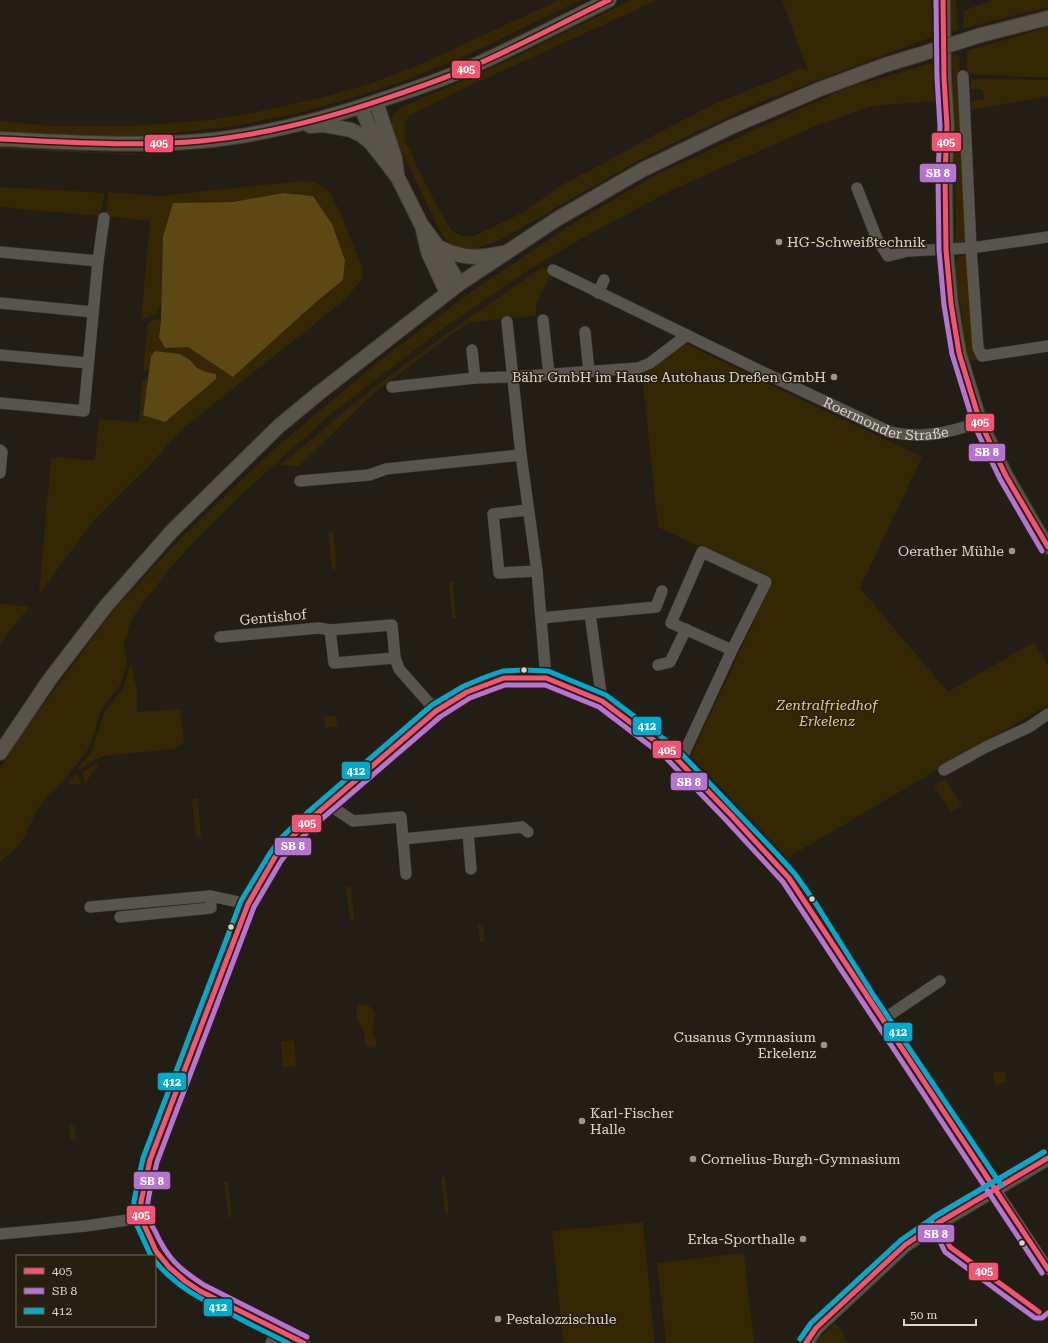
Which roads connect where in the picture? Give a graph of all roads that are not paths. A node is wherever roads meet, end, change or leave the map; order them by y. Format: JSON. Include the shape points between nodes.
{"nodes":[{"id":1,"x":609,"y":0,"type":"edge"},
{"id":2,"x":943,"y":0,"type":"edge"},
{"id":3,"x":1048,"y":18,"type":"edge"},
{"id":4,"x":963,"y":76,"type":"dead end"},
{"id":5,"x":376,"y":102,"type":"junction"},
{"id":6,"x":361,"y":107,"type":"junction"},
{"id":7,"x":287,"y":128,"type":"junction"},
{"id":8,"x":0,"y":139,"type":"edge"},
{"id":9,"x":382,"y":157,"type":"junction"},
{"id":10,"x":398,"y":178,"type":"junction"},
{"id":11,"x":857,"y":188,"type":"dead end"},
{"id":12,"x":104,"y":218,"type":"dead end"},
{"id":13,"x":421,"y":224,"type":"junction"},
{"id":14,"x":1048,"y":237,"type":"edge"},
{"id":15,"x":438,"y":247,"type":"junction"},
{"id":16,"x":971,"y":248,"type":"junction"},
{"id":17,"x":946,"y":250,"type":"junction"},
{"id":18,"x":0,"y":252,"type":"edge"},
{"id":19,"x":508,"y":252,"type":"junction"},
{"id":20,"x":98,"y":261,"type":"junction"},
{"id":21,"x":553,"y":270,"type":"dead end"},
{"id":22,"x":604,"y":280,"type":"dead end"},
{"id":23,"x":459,"y":284,"type":"junction"},
{"id":24,"x":447,"y":293,"type":"junction"},
{"id":25,"x":598,"y":293,"type":"junction"},
{"id":26,"x":0,"y":303,"type":"edge"},
{"id":27,"x":93,"y":312,"type":"junction"},
{"id":28,"x":543,"y":320,"type":"dead end"},
{"id":29,"x":508,"y":322,"type":"dead end"},
{"id":30,"x":585,"y":332,"type":"dead end"},
{"id":31,"x":687,"y":335,"type":"junction"},
{"id":32,"x":1048,"y":346,"type":"edge"},
{"id":33,"x":472,"y":350,"type":"dead end"},
{"id":34,"x":0,"y":355,"type":"edge"},
{"id":35,"x":88,"y":363,"type":"junction"},
{"id":36,"x":589,"y":372,"type":"junction"},
{"id":37,"x":549,"y":374,"type":"junction"},
{"id":38,"x":512,"y":377,"type":"junction"},
{"id":39,"x":475,"y":378,"type":"junction"},
{"id":40,"x":392,"y":387,"type":"dead end"},
{"id":41,"x":0,"y":403,"type":"edge"},
{"id":42,"x":980,"y":422,"type":"junction"},
{"id":43,"x":0,"y":450,"type":"edge"},
{"id":44,"x":521,"y":455,"type":"junction"},
{"id":45,"x":0,"y":473,"type":"edge"},
{"id":46,"x":300,"y":481,"type":"dead end"},
{"id":47,"x":528,"y":510,"type":"junction"},
{"id":48,"x":1048,"y":547,"type":"edge"},
{"id":49,"x":537,"y":572,"type":"junction"},
{"id":50,"x":662,"y":591,"type":"dead end"},
{"id":51,"x":590,"y":614,"type":"junction"},
{"id":52,"x":541,"y":618,"type":"junction"},
{"id":53,"x":686,"y":629,"type":"junction"},
{"id":54,"x":330,"y":630,"type":"junction"},
{"id":55,"x":220,"y":638,"type":"dead end"},
{"id":56,"x":732,"y":650,"type":"junction"},
{"id":57,"x":395,"y":658,"type":"junction"},
{"id":58,"x":658,"y":665,"type":"dead end"},
{"id":59,"x":546,"y":678,"type":"junction"},
{"id":60,"x":602,"y":701,"type":"junction"},
{"id":61,"x":436,"y":711,"type":"junction"},
{"id":62,"x":1048,"y":714,"type":"edge"},
{"id":63,"x":0,"y":753,"type":"edge"},
{"id":64,"x":680,"y":762,"type":"junction"},
{"id":65,"x":944,"y":770,"type":"dead end"},
{"id":66,"x":328,"y":804,"type":"junction"},
{"id":67,"x":528,"y":832,"type":"dead end"},
{"id":68,"x":468,"y":833,"type":"junction"},
{"id":69,"x":403,"y":839,"type":"junction"},
{"id":70,"x":471,"y":869,"type":"dead end"},
{"id":71,"x":406,"y":874,"type":"dead end"},
{"id":72,"x":210,"y":896,"type":"junction"},
{"id":73,"x":248,"y":904,"type":"junction"},
{"id":74,"x":90,"y":907,"type":"dead end"},
{"id":75,"x":120,"y":917,"type":"dead end"},
{"id":76,"x":940,"y":981,"type":"dead end"},
{"id":77,"x":882,"y":1020,"type":"junction"},
{"id":78,"x":1048,"y":1158,"type":"edge"},
{"id":79,"x":996,"y":1189,"type":"junction"},
{"id":80,"x":141,"y":1218,"type":"junction"},
{"id":81,"x":0,"y":1234,"type":"edge"},
{"id":82,"x":1048,"y":1269,"type":"edge"},
{"id":83,"x":277,"y":1330,"type":"junction"},
{"id":84,"x":271,"y":1343,"type":"edge"},
{"id":85,"x":304,"y":1343,"type":"edge"},
{"id":86,"x":806,"y":1343,"type":"edge"}],
"edges":[{"from":1,"to":5,"type":"main road","via":[[480,63]]},
{"from":2,"to":17,"type":"main road","via":[[947,126]]},
{"from":3,"to":19,"type":"main road","bridge":true,"via":[[885,65],[820,89],[731,127],[642,170],[557,219]]},
{"from":4,"to":16,"type":"street"},
{"from":5,"to":6,"type":"main road"},
{"from":5,"to":10,"type":"main road","via":[[395,158]]},
{"from":6,"to":7,"type":"main road"},
{"from":6,"to":9,"type":"main road"},
{"from":7,"to":8,"type":"main road","via":[[201,141],[158,143],[84,144]]},
{"from":7,"to":9,"type":"main road","via":[[324,125],[351,130],[370,142]]},
{"from":9,"to":10,"type":"main road"},
{"from":10,"to":13,"type":"main road"},
{"from":11,"to":17,"type":"street","via":[[877,239],[888,256],[908,251]]},
{"from":12,"to":20,"type":"street"},
{"from":13,"to":15,"type":"main road"},
{"from":13,"to":24,"type":"main road","via":[[428,252]]},
{"from":14,"to":16,"type":"street"},
{"from":15,"to":19,"type":"main road","via":[[470,257]]},
{"from":15,"to":23,"type":"main road"},
{"from":16,"to":17,"type":"street"},
{"from":16,"to":32,"type":"street","via":[[978,348],[982,356]]},
{"from":17,"to":42,"type":"main road","via":[[959,353]]},
{"from":18,"to":20,"type":"street"},
{"from":19,"to":23,"type":"main road"},
{"from":20,"to":27,"type":"street"},
{"from":21,"to":25,"type":"street","name":"Roermonder Straße"},
{"from":22,"to":25,"type":"street"},
{"from":23,"to":24,"type":"main road"},
{"from":24,"to":63,"type":"main road","via":[[279,426],[172,531],[96,618],[50,679]]},
{"from":25,"to":31,"type":"street","name":"Roermonder Straße"},
{"from":26,"to":27,"type":"street"},
{"from":27,"to":35,"type":"street"},
{"from":28,"to":37,"type":"street"},
{"from":29,"to":38,"type":"street"},
{"from":30,"to":36,"type":"street"},
{"from":31,"to":36,"type":"street","via":[[650,363],[638,368]]},
{"from":31,"to":42,"type":"street","name":"Roermonder Straße","via":[[890,432],[922,436],[960,429]]},
{"from":33,"to":39,"type":"street"},
{"from":34,"to":35,"type":"street"},
{"from":35,"to":41,"type":"street","via":[[84,411]]},
{"from":36,"to":37,"type":"street"},
{"from":37,"to":38,"type":"street"},
{"from":38,"to":39,"type":"street"},
{"from":38,"to":44,"type":"street"},
{"from":39,"to":40,"type":"street"},
{"from":42,"to":48,"type":"main road","via":[[1006,476]]},
{"from":43,"to":45,"type":"street"},
{"from":44,"to":46,"type":"street","via":[[386,469],[369,475]]},
{"from":44,"to":47,"type":"street"},
{"from":47,"to":49,"type":"street"},
{"from":47,"to":49,"type":"street","via":[[493,514],[499,573]]},
{"from":49,"to":52,"type":"street"},
{"from":50,"to":51,"type":"street","via":[[656,607]]},
{"from":51,"to":52,"type":"street"},
{"from":51,"to":60,"type":"street"},
{"from":52,"to":59,"type":"street"},
{"from":53,"to":56,"type":"street"},
{"from":53,"to":56,"type":"street","via":[[671,623],[702,552],[766,582]]},
{"from":53,"to":58,"type":"street","via":[[670,662]]},
{"from":54,"to":55,"type":"street","name":"Gentishof","via":[[319,628]]},
{"from":54,"to":57,"type":"street","via":[[334,663]]},
{"from":54,"to":57,"type":"street","name":"Gentishof","via":[[392,625]]},
{"from":56,"to":64,"type":"street"},
{"from":57,"to":61,"type":"street","name":"Gentishof","via":[[405,677]]},
{"from":59,"to":60,"type":"street"},
{"from":59,"to":61,"type":"street","via":[[504,678],[467,692]]},
{"from":60,"to":64,"type":"street"},
{"from":61,"to":66,"type":"street"},
{"from":62,"to":65,"type":"street","via":[[1029,727]]},
{"from":64,"to":77,"type":"street","via":[[789,878]]},
{"from":66,"to":69,"type":"street","via":[[353,821],[401,818]]},
{"from":66,"to":73,"type":"street","via":[[287,842],[275,857]]},
{"from":67,"to":68,"type":"street","via":[[522,827]]},
{"from":68,"to":69,"type":"street"},
{"from":68,"to":70,"type":"street"},
{"from":69,"to":71,"type":"street"},
{"from":72,"to":73,"type":"street"},
{"from":72,"to":74,"type":"street"},
{"from":72,"to":75,"type":"street","via":[[211,908]]},
{"from":73,"to":80,"type":"street","via":[[150,1160],[141,1202]]},
{"from":76,"to":77,"type":"street"},
{"from":77,"to":79,"type":"street"},
{"from":78,"to":79,"type":"main road"},
{"from":79,"to":82,"type":"street"},
{"from":79,"to":86,"type":"main road","via":[[938,1222],[905,1245],[816,1328]]},
{"from":80,"to":81,"type":"street"},
{"from":80,"to":83,"type":"street","via":[[156,1251],[185,1281],[218,1301]]},
{"from":83,"to":84,"type":"street"},
{"from":83,"to":85,"type":"street"}]}
